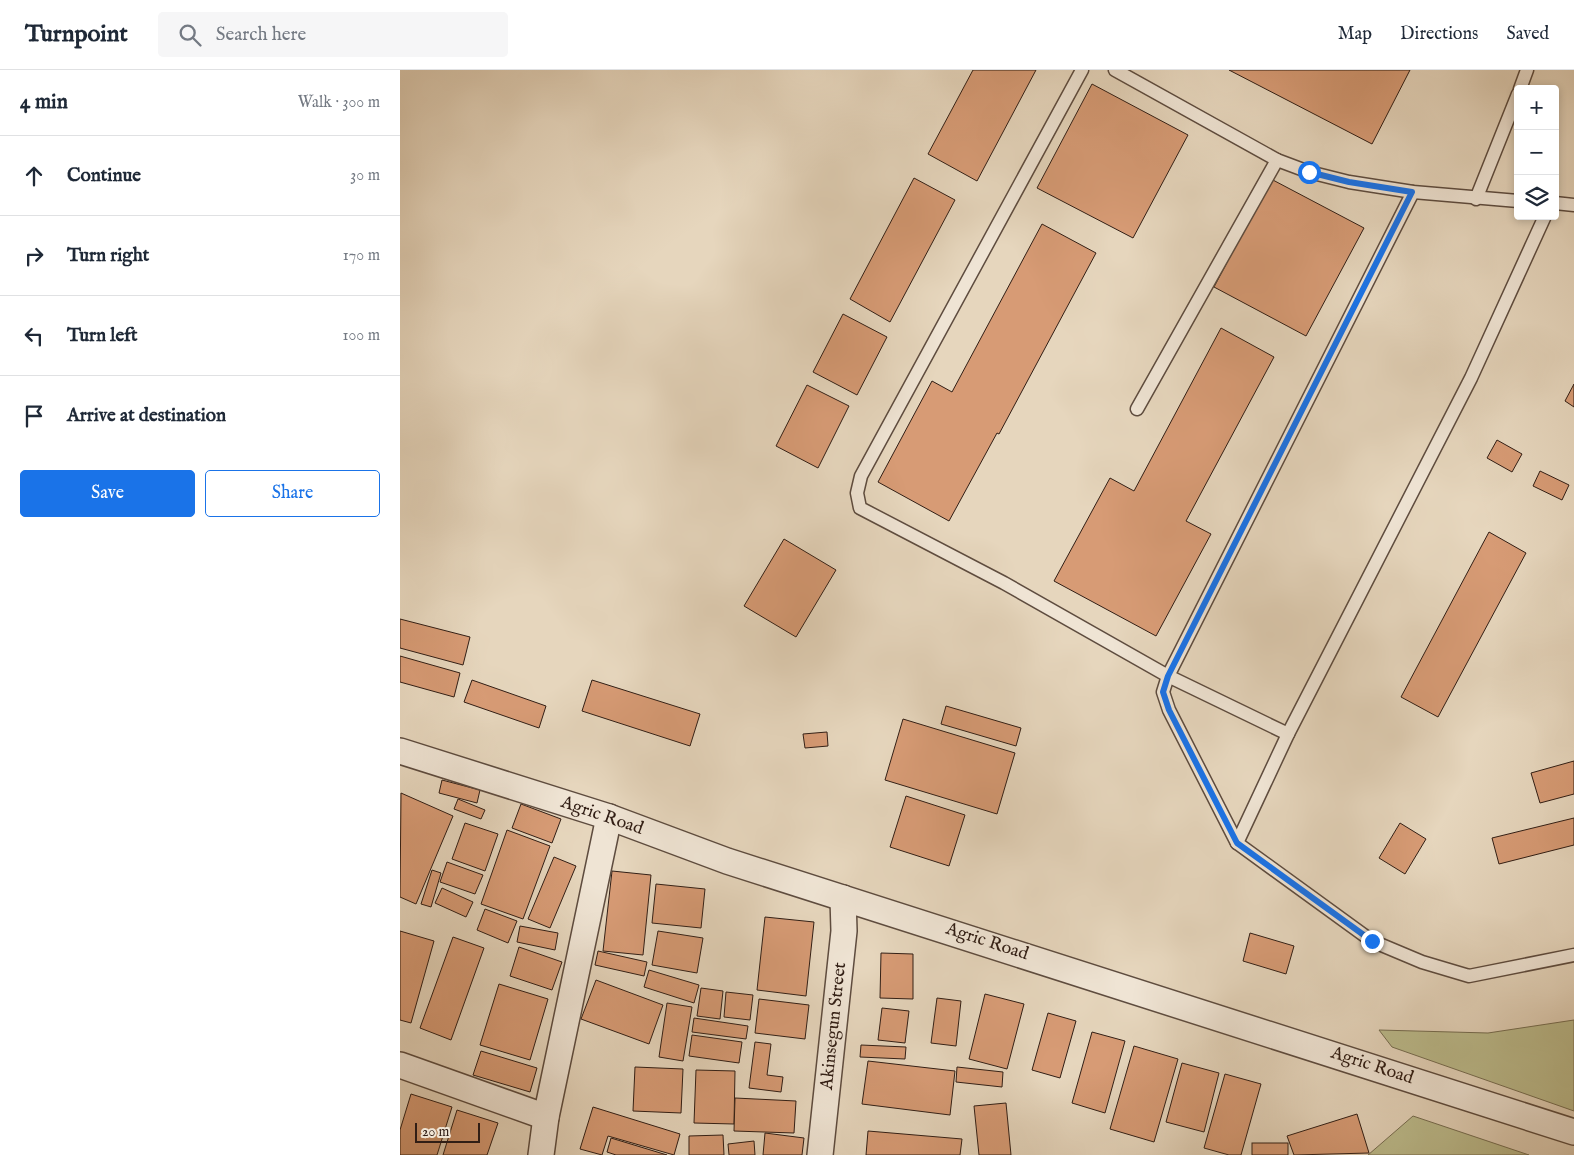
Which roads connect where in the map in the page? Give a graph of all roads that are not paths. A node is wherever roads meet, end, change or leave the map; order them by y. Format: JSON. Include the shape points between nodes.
{"nodes":[{"id":1,"x":1082,"y":70,"type":"edge"},
{"id":2,"x":1115,"y":70,"type":"edge"},
{"id":3,"x":1527,"y":70,"type":"edge"},
{"id":4,"x":1521,"y":85,"type":"edge"},
{"id":5,"x":1514,"y":104,"type":"edge"},
{"id":6,"x":1277,"y":160,"type":"junction"},
{"id":7,"x":1412,"y":192,"type":"junction"},
{"id":8,"x":1476,"y":199,"type":"junction"},
{"id":9,"x":1514,"y":201,"type":"edge"},
{"id":10,"x":1559,"y":203,"type":"edge"},
{"id":11,"x":1574,"y":205,"type":"edge"},
{"id":12,"x":1543,"y":220,"type":"edge"},
{"id":13,"x":1137,"y":409,"type":"dead end"},
{"id":14,"x":1168,"y":676,"type":"junction"},
{"id":15,"x":1288,"y":734,"type":"junction"},
{"id":16,"x":400,"y":751,"type":"edge"},
{"id":17,"x":609,"y":817,"type":"junction"},
{"id":18,"x":1237,"y":843,"type":"junction"},
{"id":19,"x":843,"y":898,"type":"junction"},
{"id":20,"x":1574,"y":955,"type":"edge"},
{"id":21,"x":400,"y":1065,"type":"edge"},
{"id":22,"x":546,"y":1116,"type":"junction"},
{"id":23,"x":1574,"y":1132,"type":"edge"},
{"id":24,"x":541,"y":1155,"type":"edge"},
{"id":25,"x":820,"y":1155,"type":"edge"}],
"edges":[{"from":1,"to":14,"type":"lane","via":[[861,476],[857,492],[860,508],[1004,583]]},
{"from":2,"to":6,"type":"lane"},
{"from":3,"to":4,"type":"lane"},
{"from":5,"to":8,"type":"lane"},
{"from":6,"to":7,"type":"lane","via":[[1349,182]]},
{"from":6,"to":13,"type":"lane"},
{"from":7,"to":8,"type":"lane"},
{"from":7,"to":14,"type":"lane"},
{"from":8,"to":9,"type":"lane"},
{"from":10,"to":11,"type":"lane"},
{"from":12,"to":15,"type":"lane","via":[[1471,378]]},
{"from":14,"to":15,"type":"lane"},
{"from":14,"to":18,"type":"lane","via":[[1163,692],[1169,710]]},
{"from":15,"to":18,"type":"lane"},
{"from":16,"to":17,"type":"street","name":"Agric Road"},
{"from":17,"to":19,"type":"street","name":"Agric Road","via":[[727,861]]},
{"from":17,"to":22,"type":"street"},
{"from":18,"to":20,"type":"lane","via":[[1372,941],[1422,962],[1469,976]]},
{"from":19,"to":23,"type":"street","name":"Agric Road"},
{"from":19,"to":25,"type":"street","name":"Akinsegun Street","via":[[844,930]]},
{"from":21,"to":22,"type":"street"},
{"from":22,"to":24,"type":"street"}]}
